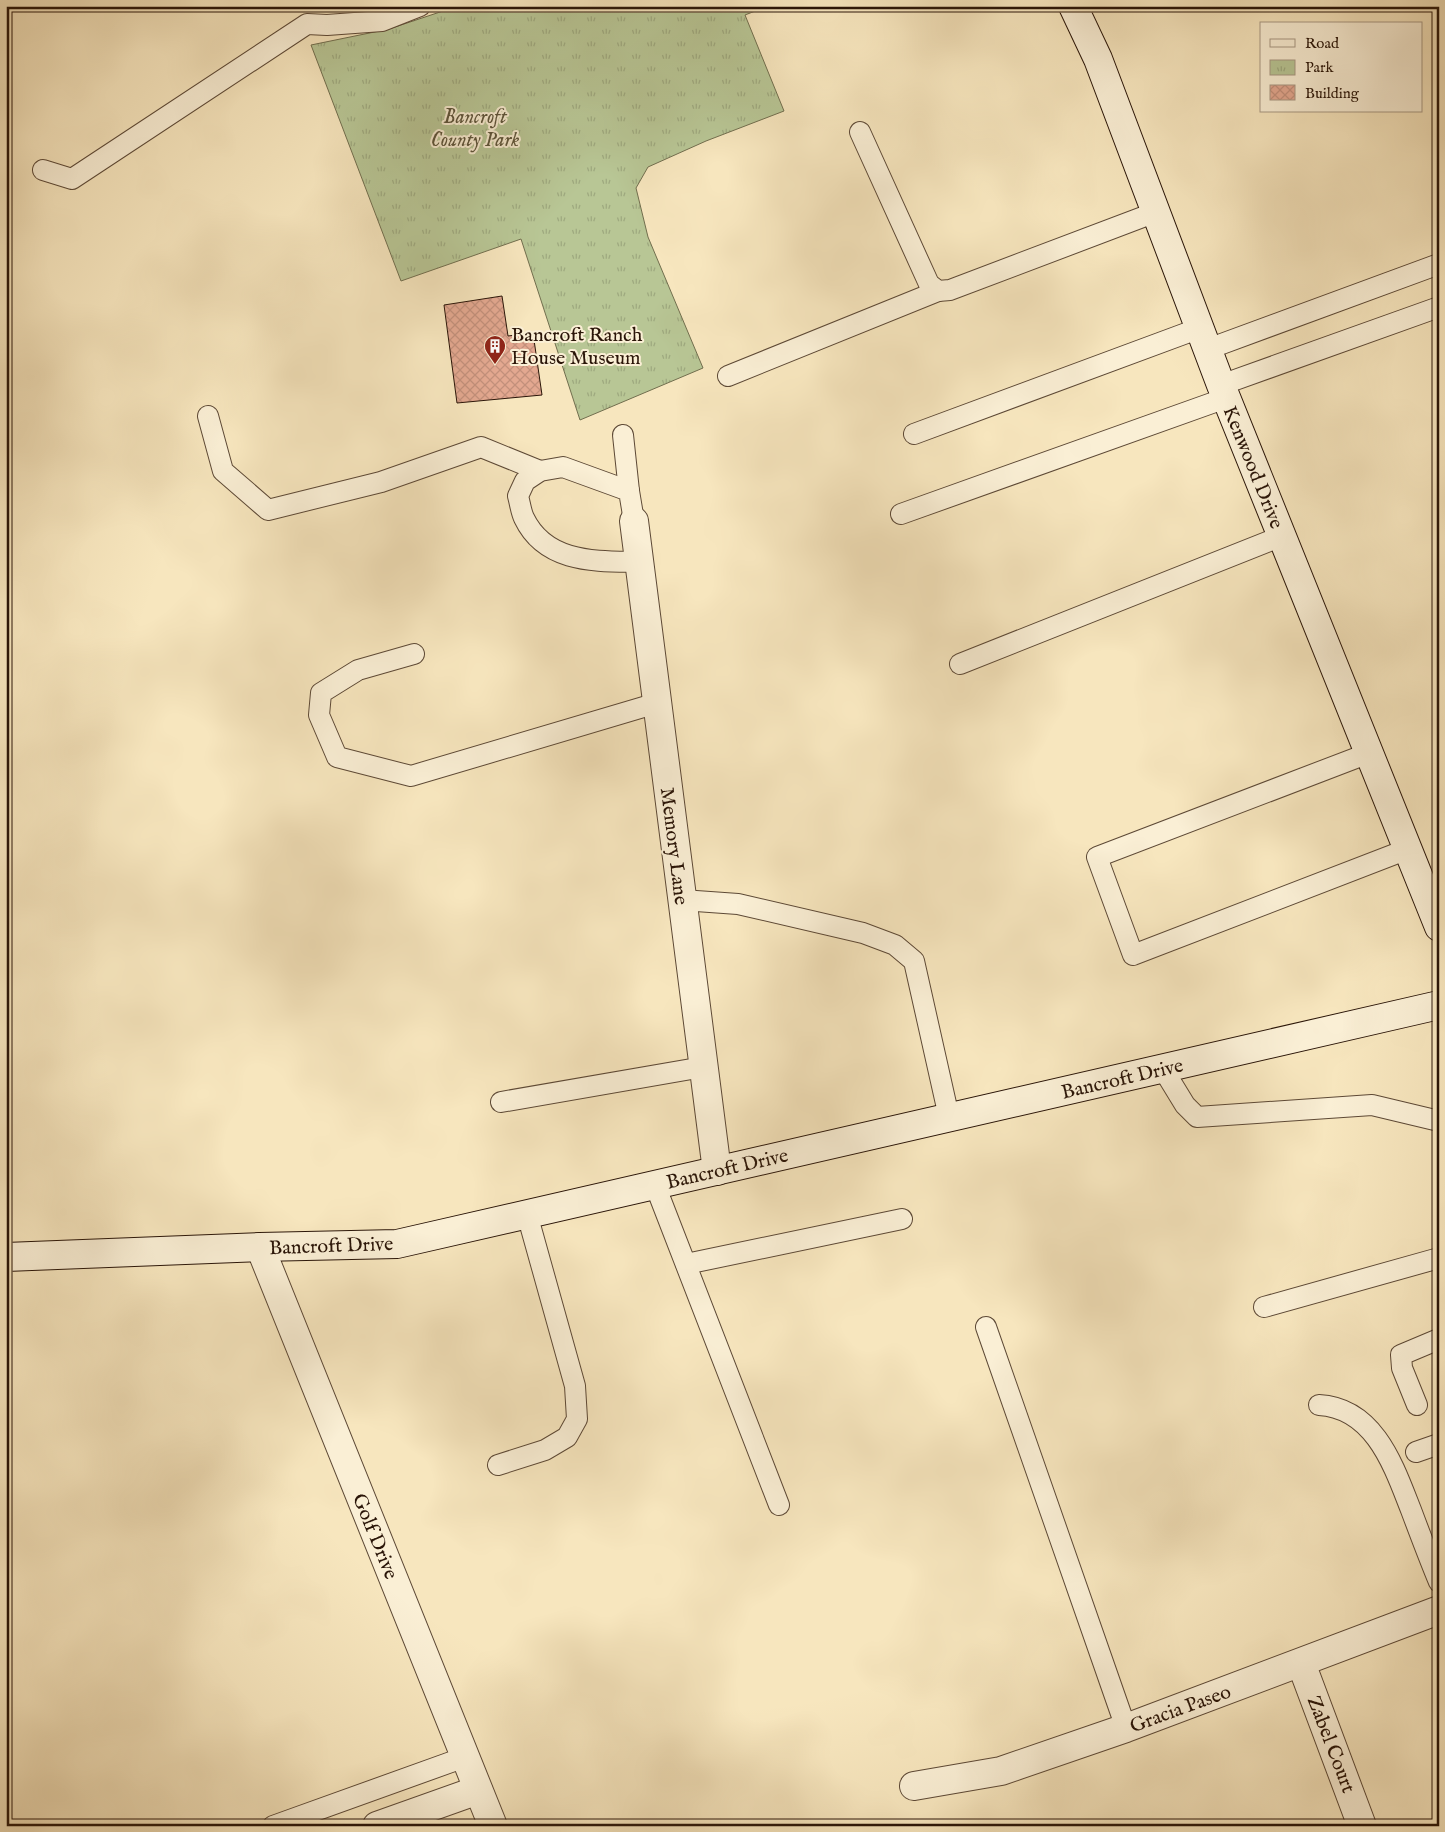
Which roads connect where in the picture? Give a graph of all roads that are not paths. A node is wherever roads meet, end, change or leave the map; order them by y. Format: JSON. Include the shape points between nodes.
{"nodes":[{"id":1,"x":420,"y":6,"type":"edge"},
{"id":2,"x":1073,"y":6,"type":"edge"},
{"id":3,"x":860,"y":132,"type":"dead end"},
{"id":4,"x":43,"y":170,"type":"dead end"},
{"id":5,"x":1156,"y":212,"type":"junction"},
{"id":6,"x":1439,"y":264,"type":"edge"},
{"id":7,"x":938,"y":291,"type":"junction"},
{"id":8,"x":1439,"y":307,"type":"edge"},
{"id":9,"x":1204,"y":338,"type":"junction"},
{"id":10,"x":728,"y":376,"type":"dead end"},
{"id":11,"x":1224,"y":392,"type":"junction"},
{"id":12,"x":208,"y":416,"type":"dead end"},
{"id":13,"x":914,"y":434,"type":"dead end"},
{"id":14,"x":623,"y":435,"type":"dead end"},
{"id":15,"x":540,"y":471,"type":"junction"},
{"id":16,"x":629,"y":491,"type":"junction"},
{"id":17,"x":901,"y":514,"type":"dead end"},
{"id":18,"x":634,"y":521,"type":"joint"},
{"id":19,"x":1282,"y":536,"type":"junction"},
{"id":20,"x":639,"y":562,"type":"junction"},
{"id":21,"x":414,"y":654,"type":"dead end"},
{"id":22,"x":960,"y":664,"type":"dead end"},
{"id":23,"x":657,"y":704,"type":"junction"},
{"id":24,"x":1369,"y":753,"type":"junction"},
{"id":25,"x":1408,"y":849,"type":"junction"},
{"id":26,"x":682,"y":900,"type":"junction"},
{"id":27,"x":1439,"y":927,"type":"edge"},
{"id":28,"x":1438,"y":1009,"type":"edge"},
{"id":29,"x":704,"y":1067,"type":"junction"},
{"id":30,"x":1163,"y":1069,"type":"junction"},
{"id":31,"x":501,"y":1102,"type":"dead end"},
{"id":32,"x":949,"y":1117,"type":"junction"},
{"id":33,"x":1439,"y":1121,"type":"edge"},
{"id":34,"x":717,"y":1171,"type":"junction"},
{"id":35,"x":655,"y":1185,"type":"junction"},
{"id":36,"x":527,"y":1214,"type":"junction"},
{"id":37,"x":902,"y":1219,"type":"dead end"},
{"id":38,"x":260,"y":1247,"type":"junction"},
{"id":39,"x":6,"y":1257,"type":"edge"},
{"id":40,"x":1439,"y":1258,"type":"edge"},
{"id":41,"x":686,"y":1264,"type":"junction"},
{"id":42,"x":1264,"y":1307,"type":"dead end"},
{"id":43,"x":986,"y":1327,"type":"dead end"},
{"id":44,"x":1439,"y":1339,"type":"edge"},
{"id":45,"x":1320,"y":1405,"type":"dead end"},
{"id":46,"x":1417,"y":1405,"type":"dead end"},
{"id":47,"x":1439,"y":1444,"type":"edge"},
{"id":48,"x":1416,"y":1452,"type":"dead end"},
{"id":49,"x":498,"y":1464,"type":"dead end"},
{"id":50,"x":779,"y":1505,"type":"dead end"},
{"id":51,"x":1439,"y":1582,"type":"edge"},
{"id":52,"x":1439,"y":1610,"type":"edge"},
{"id":53,"x":1301,"y":1663,"type":"junction"},
{"id":54,"x":1126,"y":1728,"type":"junction"},
{"id":55,"x":465,"y":1757,"type":"junction"},
{"id":56,"x":914,"y":1786,"type":"dead end"},
{"id":57,"x":478,"y":1790,"type":"junction"},
{"id":58,"x":273,"y":1826,"type":"edge"},
{"id":59,"x":378,"y":1826,"type":"edge"},
{"id":60,"x":493,"y":1826,"type":"edge"},
{"id":61,"x":1362,"y":1826,"type":"edge"}],
"edges":[{"from":1,"to":4,"type":"lane","via":[[382,21],[307,24],[72,179]]},
{"from":2,"to":5,"type":"street","name":"Kenwood Drive","via":[[1098,59]]},
{"from":3,"to":7,"type":"lane","via":[[929,284]]},
{"from":5,"to":7,"type":"lane","via":[[950,290]]},
{"from":5,"to":9,"type":"street","name":"Kenwood Drive"},
{"from":6,"to":9,"type":"lane"},
{"from":7,"to":10,"type":"lane"},
{"from":8,"to":11,"type":"lane"},
{"from":9,"to":11,"type":"street","name":"Kenwood Drive"},
{"from":9,"to":13,"type":"lane"},
{"from":11,"to":17,"type":"lane"},
{"from":11,"to":19,"type":"street","name":"Kenwood Drive"},
{"from":12,"to":15,"type":"lane","via":[[223,471],[268,510],[381,482],[481,447]]},
{"from":14,"to":16,"type":"lane"},
{"from":15,"to":16,"type":"lane","via":[[562,467]]},
{"from":15,"to":20,"type":"lane","via":[[525,481],[518,496],[524,518],[536,535],[560,553],[584,561]]},
{"from":16,"to":18,"type":"lane"},
{"from":18,"to":20,"type":"street","name":"Memory Lane"},
{"from":19,"to":22,"type":"lane"},
{"from":19,"to":24,"type":"street","name":"Kenwood Drive"},
{"from":20,"to":23,"type":"street","name":"Memory Lane"},
{"from":21,"to":23,"type":"lane","via":[[358,670],[321,693],[319,715],[337,757],[411,776]]},
{"from":23,"to":26,"type":"street","name":"Memory Lane"},
{"from":24,"to":25,"type":"street","name":"Kenwood Drive"},
{"from":24,"to":25,"type":"lane","via":[[1097,858],[1133,955]]},
{"from":25,"to":27,"type":"street","name":"Kenwood Drive"},
{"from":26,"to":29,"type":"street","name":"Memory Lane"},
{"from":26,"to":32,"type":"lane","via":[[738,904],[864,933],[895,945],[914,961]]},
{"from":28,"to":30,"type":"street","name":"Bancroft Drive"},
{"from":29,"to":31,"type":"lane"},
{"from":29,"to":34,"type":"street","name":"Memory Lane"},
{"from":30,"to":32,"type":"street","name":"Bancroft Drive"},
{"from":30,"to":33,"type":"lane","via":[[1185,1105],[1197,1117],[1372,1105]]},
{"from":32,"to":34,"type":"street","name":"Bancroft Drive"},
{"from":34,"to":35,"type":"street","name":"Bancroft Drive"},
{"from":35,"to":36,"type":"street","name":"Bancroft Drive"},
{"from":35,"to":41,"type":"lane"},
{"from":36,"to":38,"type":"street","name":"Bancroft Drive","via":[[397,1244]]},
{"from":36,"to":49,"type":"lane","via":[[575,1386],[576,1419],[567,1437],[545,1450]]},
{"from":37,"to":41,"type":"lane"},
{"from":38,"to":39,"type":"street","name":"Bancroft Drive"},
{"from":38,"to":55,"type":"street","name":"Golf Drive"},
{"from":40,"to":42,"type":"lane"},
{"from":41,"to":50,"type":"lane"},
{"from":43,"to":54,"type":"lane"},
{"from":44,"to":46,"type":"lane","via":[[1401,1355],[1402,1368]]},
{"from":45,"to":51,"type":"lane","via":[[1346,1410],[1360,1420],[1389,1456]]},
{"from":47,"to":48,"type":"lane"},
{"from":52,"to":53,"type":"street","name":"Gracia Paseo"},
{"from":53,"to":54,"type":"street","name":"Gracia Paseo"},
{"from":53,"to":61,"type":"street","name":"Zabel Court"},
{"from":54,"to":56,"type":"street","name":"Gracia Paseo","via":[[1001,1771]]},
{"from":55,"to":57,"type":"street","name":"Golf Drive"},
{"from":55,"to":58,"type":"lane"},
{"from":57,"to":59,"type":"street"},
{"from":57,"to":60,"type":"street","name":"Golf Drive"}]}
